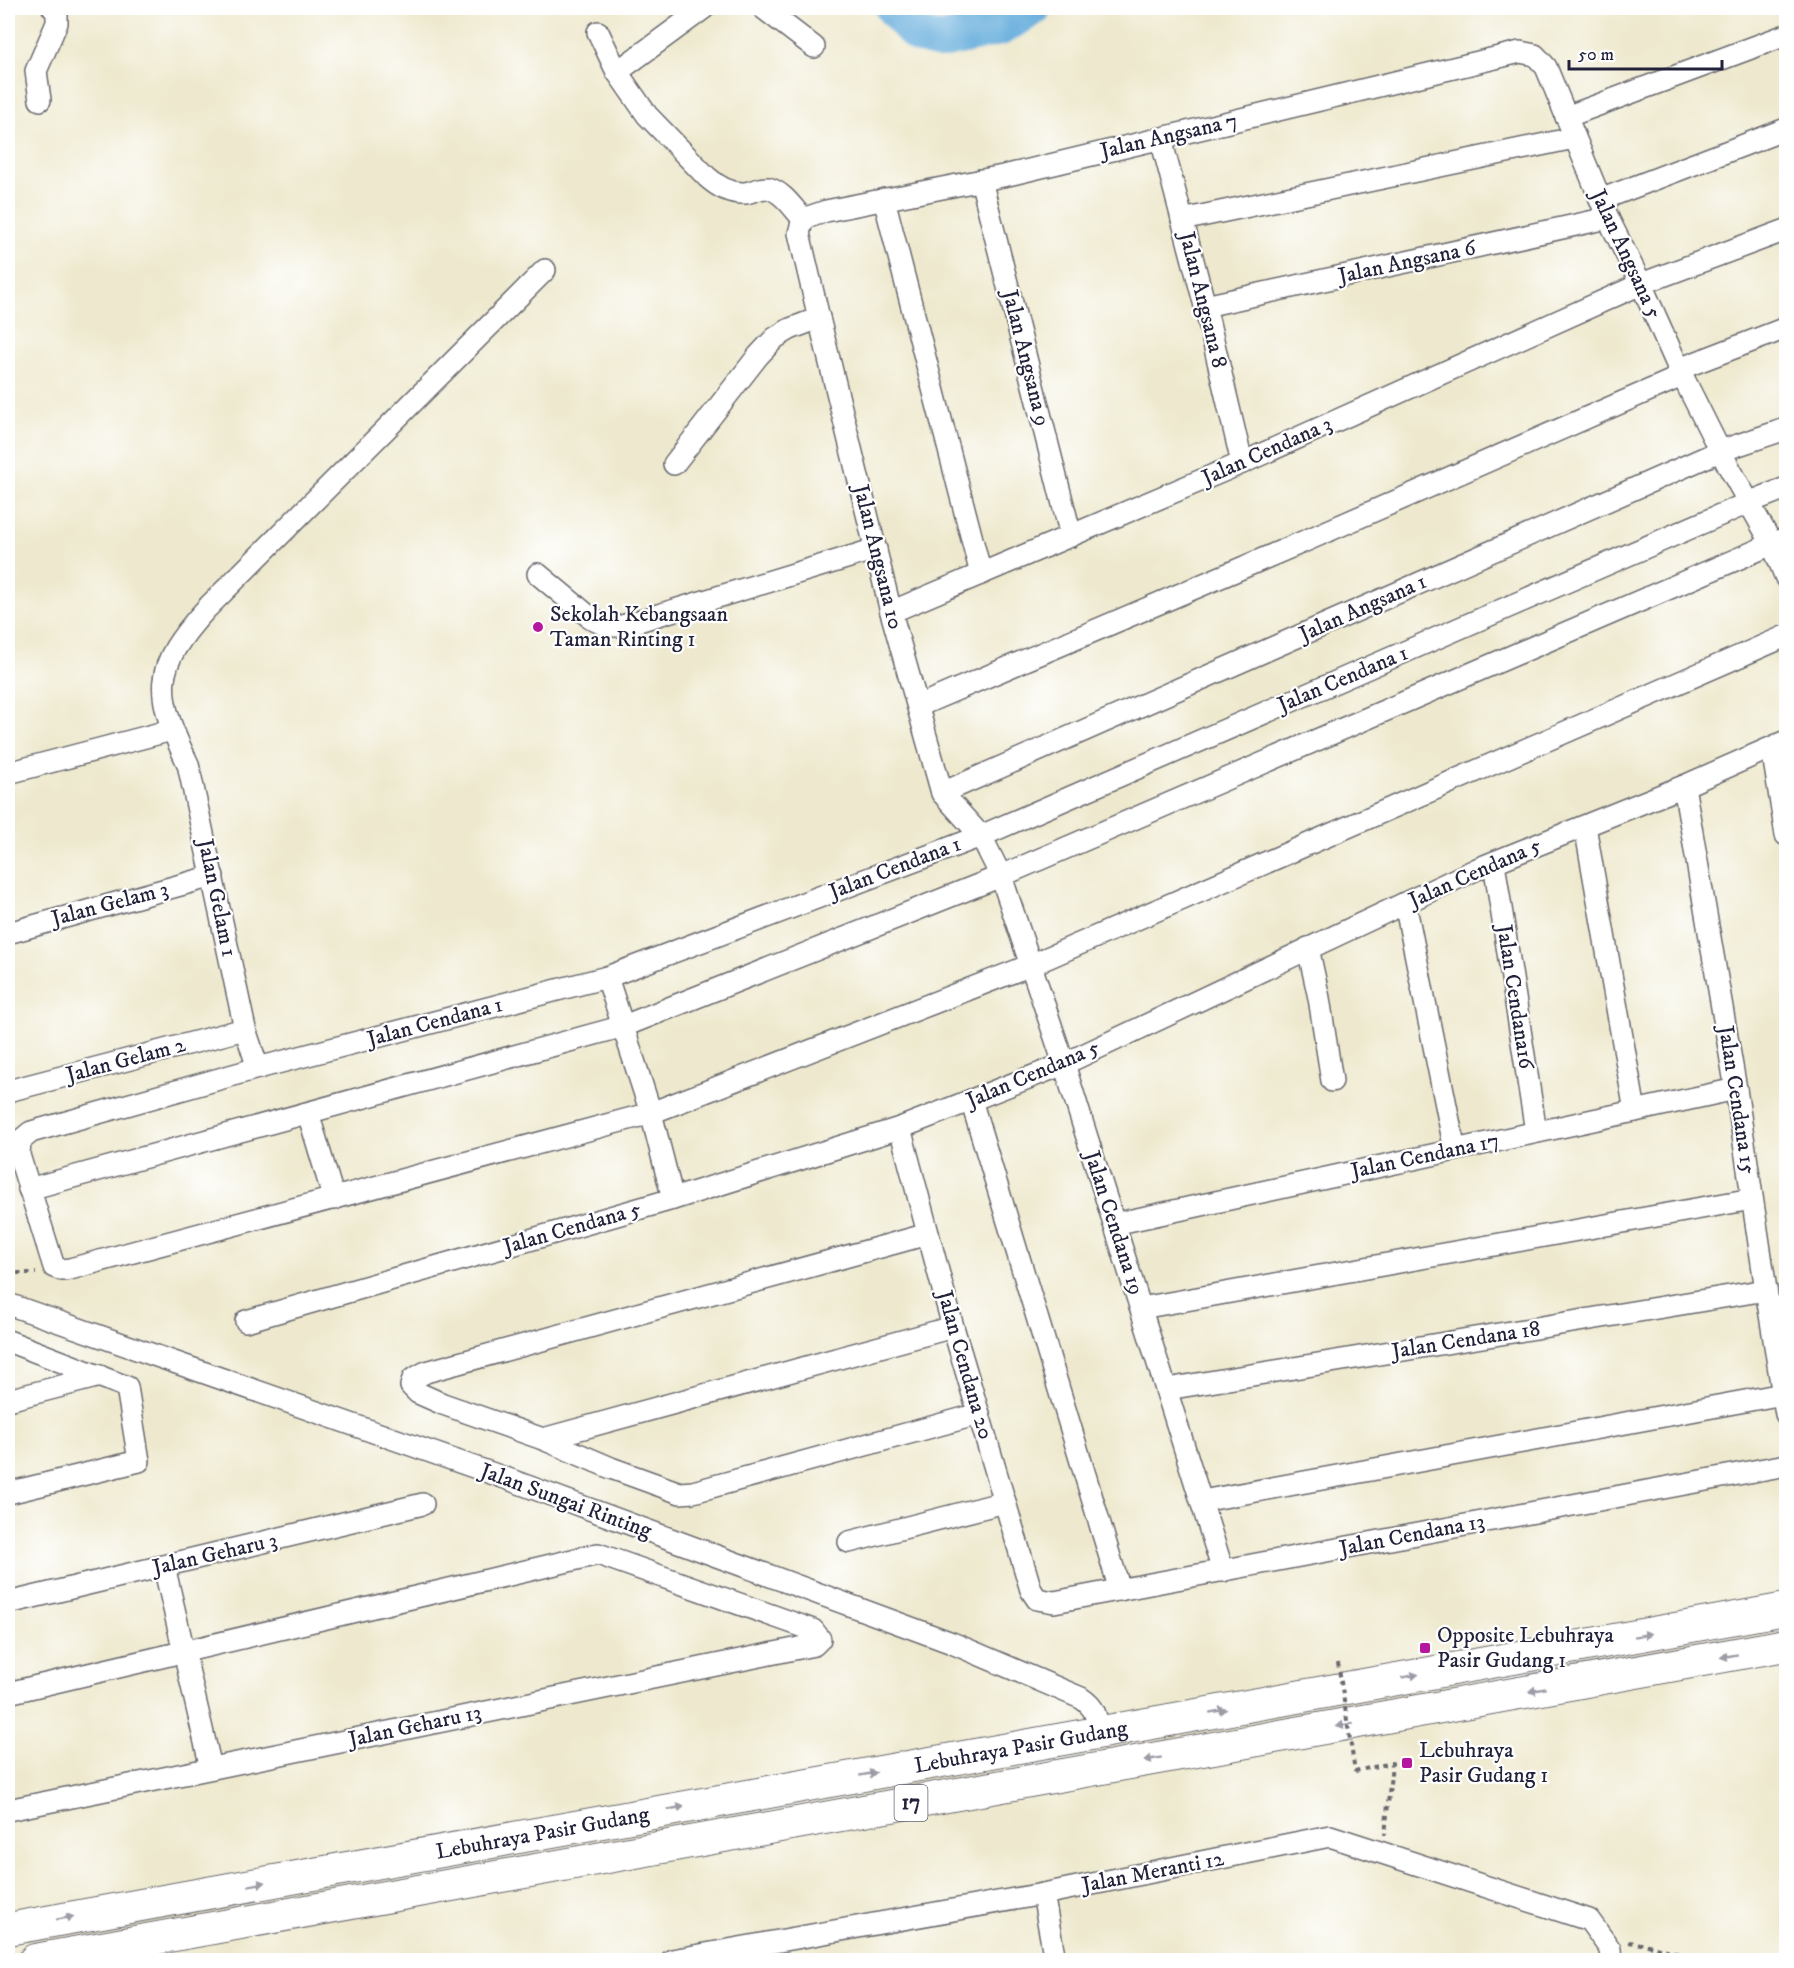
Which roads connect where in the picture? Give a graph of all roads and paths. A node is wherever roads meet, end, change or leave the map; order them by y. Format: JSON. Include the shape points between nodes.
{"nodes":[{"id":1,"x":53,"y":8,"type":"edge"},
{"id":2,"x":704,"y":8,"type":"edge"},
{"id":3,"x":763,"y":8,"type":"edge"},
{"id":4,"x":598,"y":32,"type":"dead end"},
{"id":5,"x":1786,"y":35,"type":"edge"},
{"id":6,"x":814,"y":48,"type":"dead end"},
{"id":7,"x":1535,"y":55,"type":"joint"},
{"id":8,"x":617,"y":72,"type":"junction"},
{"id":9,"x":40,"y":100,"type":"dead end"},
{"id":10,"x":1566,"y":117,"type":"junction"},
{"id":11,"x":1786,"y":129,"type":"edge"},
{"id":12,"x":1574,"y":138,"type":"junction"},
{"id":13,"x":1161,"y":139,"type":"junction"},
{"id":14,"x":981,"y":180,"type":"junction"},
{"id":15,"x":884,"y":199,"type":"junction"},
{"id":16,"x":1604,"y":209,"type":"junction"},
{"id":17,"x":803,"y":219,"type":"junction"},
{"id":18,"x":1182,"y":220,"type":"junction"},
{"id":19,"x":1786,"y":230,"type":"edge"},
{"id":20,"x":545,"y":270,"type":"dead end"},
{"id":21,"x":1641,"y":285,"type":"junction"},
{"id":22,"x":1206,"y":306,"type":"junction"},
{"id":23,"x":819,"y":318,"type":"junction"},
{"id":24,"x":1786,"y":328,"type":"edge"},
{"id":25,"x":1680,"y":373,"type":"junction"},
{"id":26,"x":1786,"y":429,"type":"edge"},
{"id":27,"x":1720,"y":451,"type":"junction"},
{"id":28,"x":1242,"y":463,"type":"junction"},
{"id":29,"x":674,"y":464,"type":"dead end"},
{"id":30,"x":1786,"y":488,"type":"edge"},
{"id":31,"x":1750,"y":502,"type":"junction"},
{"id":32,"x":1071,"y":536,"type":"junction"},
{"id":33,"x":1779,"y":541,"type":"edge"},
{"id":34,"x":876,"y":549,"type":"junction"},
{"id":35,"x":538,"y":574,"type":"dead end"},
{"id":36,"x":981,"y":574,"type":"junction"},
{"id":37,"x":1786,"y":578,"type":"edge"},
{"id":38,"x":891,"y":612,"type":"junction"},
{"id":39,"x":1786,"y":636,"type":"edge"},
{"id":40,"x":918,"y":706,"type":"junction"},
{"id":41,"x":172,"y":730,"type":"junction"},
{"id":42,"x":1779,"y":744,"type":"edge"},
{"id":43,"x":8,"y":773,"type":"edge"},
{"id":44,"x":1684,"y":786,"type":"junction"},
{"id":45,"x":942,"y":793,"type":"junction"},
{"id":46,"x":1585,"y":826,"type":"junction"},
{"id":47,"x":1786,"y":835,"type":"edge"},
{"id":48,"x":981,"y":836,"type":"junction"},
{"id":49,"x":1494,"y":863,"type":"junction"},
{"id":50,"x":213,"y":876,"type":"junction"},
{"id":51,"x":1001,"y":876,"type":"junction"},
{"id":52,"x":1405,"y":903,"type":"junction"},
{"id":53,"x":8,"y":933,"type":"edge"},
{"id":54,"x":1308,"y":948,"type":"junction"},
{"id":55,"x":1030,"y":965,"type":"junction"},
{"id":56,"x":608,"y":977,"type":"junction"},
{"id":57,"x":624,"y":1026,"type":"junction"},
{"id":58,"x":245,"y":1029,"type":"junction"},
{"id":59,"x":1064,"y":1064,"type":"junction"},
{"id":60,"x":258,"y":1068,"type":"junction"},
{"id":61,"x":1332,"y":1081,"type":"dead end"},
{"id":62,"x":1736,"y":1089,"type":"junction"},
{"id":63,"x":8,"y":1091,"type":"edge"},
{"id":64,"x":971,"y":1100,"type":"junction"},
{"id":65,"x":1635,"y":1111,"type":"junction"},
{"id":66,"x":308,"y":1113,"type":"junction"},
{"id":67,"x":651,"y":1113,"type":"junction"},
{"id":68,"x":900,"y":1128,"type":"junction"},
{"id":69,"x":1536,"y":1132,"type":"junction"},
{"id":70,"x":1455,"y":1150,"type":"junction"},
{"id":71,"x":29,"y":1189,"type":"junction"},
{"id":72,"x":334,"y":1199,"type":"junction"},
{"id":73,"x":673,"y":1199,"type":"junction"},
{"id":74,"x":1752,"y":1199,"type":"junction"},
{"id":75,"x":1114,"y":1224,"type":"junction"},
{"id":76,"x":928,"y":1234,"type":"junction"},
{"id":77,"x":54,"y":1267,"type":"junction"},
{"id":78,"x":8,"y":1273,"type":"edge"},
{"id":79,"x":1766,"y":1290,"type":"junction"},
{"id":80,"x":8,"y":1304,"type":"edge"},
{"id":81,"x":1141,"y":1308,"type":"junction"},
{"id":82,"x":246,"y":1321,"type":"dead end"},
{"id":83,"x":953,"y":1327,"type":"junction"},
{"id":84,"x":8,"y":1341,"type":"edge"},
{"id":85,"x":100,"y":1376,"type":"junction"},
{"id":86,"x":1167,"y":1389,"type":"junction"},
{"id":87,"x":8,"y":1400,"type":"edge"},
{"id":88,"x":1785,"y":1404,"type":"edge"},
{"id":89,"x":979,"y":1414,"type":"junction"},
{"id":90,"x":543,"y":1438,"type":"junction"},
{"id":91,"x":1786,"y":1465,"type":"edge"},
{"id":92,"x":8,"y":1492,"type":"edge"},
{"id":93,"x":1202,"y":1501,"type":"junction"},
{"id":94,"x":1005,"y":1502,"type":"junction"},
{"id":95,"x":423,"y":1504,"type":"dead end"},
{"id":96,"x":849,"y":1542,"type":"dead end"},
{"id":97,"x":164,"y":1566,"type":"junction"},
{"id":98,"x":1223,"y":1571,"type":"junction"},
{"id":99,"x":1120,"y":1590,"type":"junction"},
{"id":100,"x":1037,"y":1599,"type":"joint"},
{"id":101,"x":8,"y":1603,"type":"edge"},
{"id":102,"x":1786,"y":1609,"type":"edge"},
{"id":103,"x":1786,"y":1645,"type":"edge"},
{"id":104,"x":184,"y":1653,"type":"junction"},
{"id":105,"x":1338,"y":1663,"type":"dead end"},
{"id":106,"x":8,"y":1694,"type":"edge"},
{"id":107,"x":1098,"y":1732,"type":"junction"},
{"id":108,"x":211,"y":1768,"type":"junction"},
{"id":109,"x":8,"y":1810,"type":"edge"},
{"id":110,"x":1383,"y":1853,"type":"junction"},
{"id":111,"x":1043,"y":1894,"type":"junction"},
{"id":112,"x":8,"y":1929,"type":"edge"},
{"id":113,"x":1608,"y":1950,"type":"edge"},
{"id":114,"x":35,"y":1960,"type":"edge"},
{"id":115,"x":672,"y":1960,"type":"edge"},
{"id":116,"x":1055,"y":1960,"type":"edge"},
{"id":117,"x":1704,"y":1960,"type":"edge"}],
"edges":[{"from":1,"to":9,"type":"street","via":[[57,11],[57,24],[36,71]]},
{"from":2,"to":8,"type":"street"},
{"from":3,"to":6,"type":"street"},
{"from":4,"to":8,"type":"street"},
{"from":5,"to":10,"type":"street"},
{"from":7,"to":10,"type":"street","name":"Jalan Angsana 5","via":[[1546,67]]},
{"from":7,"to":13,"type":"street","name":"Jalan Angsana 7","via":[[1520,52]]},
{"from":8,"to":17,"type":"street","via":[[647,115],[716,185],[745,193],[761,188],[773,190]]},
{"from":10,"to":12,"type":"street","name":"Jalan Angsana 5"},
{"from":11,"to":16,"type":"street","name":"Jalan Angsana 6"},
{"from":12,"to":16,"type":"street","name":"Jalan Angsana 5"},
{"from":12,"to":18,"type":"street"},
{"from":13,"to":14,"type":"street","name":"Jalan Angsana 7"},
{"from":13,"to":18,"type":"street","name":"Jalan Angsana 8"},
{"from":14,"to":15,"type":"street","name":"Jalan Angsana 7"},
{"from":14,"to":32,"type":"street","name":"Jalan Angsana 9"},
{"from":15,"to":17,"type":"street","name":"Jalan Angsana 7"},
{"from":15,"to":36,"type":"street"},
{"from":16,"to":21,"type":"street","name":"Jalan Angsana 5"},
{"from":16,"to":22,"type":"street","name":"Jalan Angsana 6"},
{"from":17,"to":23,"type":"street","name":"Jalan Angsana 10","via":[[799,233]]},
{"from":18,"to":22,"type":"street","name":"Jalan Angsana 8"},
{"from":19,"to":21,"type":"street","name":"Jalan Cendana 3"},
{"from":20,"to":41,"type":"street","name":"Jalan Gelam 1","via":[[191,625],[164,671],[163,705]]},
{"from":21,"to":25,"type":"street","name":"Jalan Angsana 5"},
{"from":21,"to":28,"type":"street","name":"Jalan Cendana 3"},
{"from":22,"to":28,"type":"street","name":"Jalan Angsana 8"},
{"from":23,"to":29,"type":"street","via":[[775,338]]},
{"from":23,"to":34,"type":"street","name":"Jalan Angsana 10"},
{"from":24,"to":25,"type":"street"},
{"from":25,"to":27,"type":"street","name":"Jalan Angsana 5"},
{"from":25,"to":40,"type":"street","via":[[1305,541]]},
{"from":26,"to":27,"type":"street","name":"Jalan Angsana 1"},
{"from":27,"to":31,"type":"street","name":"Jalan Angsana 5"},
{"from":27,"to":45,"type":"street","name":"Jalan Angsana 1"},
{"from":28,"to":32,"type":"street","name":"Jalan Cendana 3"},
{"from":30,"to":31,"type":"street","name":"Jalan Cendana 1"},
{"from":31,"to":33,"type":"street","name":"Jalan Angsana 5"},
{"from":31,"to":48,"type":"street","name":"Jalan Cendana 1"},
{"from":32,"to":36,"type":"street","name":"Jalan Cendana 3"},
{"from":33,"to":37,"type":"street","name":"Jalan Angsana 5"},
{"from":33,"to":51,"type":"street","name":"Jalan Cendana 1"},
{"from":34,"to":35,"type":"street","via":[[622,626],[607,626],[592,619]]},
{"from":34,"to":38,"type":"street","name":"Jalan Angsana 10"},
{"from":36,"to":38,"type":"street","name":"Jalan Cendana 3"},
{"from":38,"to":40,"type":"street","name":"Jalan Angsana 10"},
{"from":39,"to":55,"type":"street"},
{"from":40,"to":45,"type":"street","name":"Jalan Angsana 10"},
{"from":41,"to":43,"type":"street"},
{"from":41,"to":50,"type":"street","name":"Jalan Gelam 1","via":[[188,764]]},
{"from":42,"to":44,"type":"street","name":"Jalan Cendana 5"},
{"from":42,"to":47,"type":"street"},
{"from":44,"to":46,"type":"street","name":"Jalan Cendana 5"},
{"from":44,"to":62,"type":"street","name":"Jalan Cendana 15"},
{"from":45,"to":48,"type":"street","name":"Jalan Angsana 10"},
{"from":46,"to":49,"type":"street","name":"Jalan Cendana 5"},
{"from":46,"to":65,"type":"street"},
{"from":48,"to":51,"type":"street","name":"Jalan Angsana 10"},
{"from":48,"to":56,"type":"street","name":"Jalan Cendana 1"},
{"from":49,"to":52,"type":"street","name":"Jalan Cendana 5"},
{"from":49,"to":69,"type":"street","name":"Jalan Cendana16"},
{"from":50,"to":53,"type":"street","name":"Jalan Gelam 3"},
{"from":50,"to":58,"type":"street","name":"Jalan Gelam 1"},
{"from":51,"to":55,"type":"street","name":"Jalan Cendana 19"},
{"from":51,"to":57,"type":"street","name":"Jalan Cendana 1"},
{"from":52,"to":54,"type":"street","name":"Jalan Cendana 5"},
{"from":52,"to":70,"type":"street"},
{"from":54,"to":59,"type":"street","name":"Jalan Cendana 5"},
{"from":54,"to":61,"type":"street"},
{"from":55,"to":59,"type":"street","name":"Jalan Cendana 19"},
{"from":55,"to":67,"type":"street"},
{"from":56,"to":57,"type":"street"},
{"from":56,"to":60,"type":"street","name":"Jalan Cendana 1"},
{"from":57,"to":66,"type":"street","name":"Jalan Cendana 1"},
{"from":57,"to":67,"type":"street"},
{"from":58,"to":60,"type":"street","name":"Jalan Gelam 1"},
{"from":58,"to":63,"type":"street","name":"Jalan Gelam 2"},
{"from":59,"to":64,"type":"street","name":"Jalan Cendana 5"},
{"from":59,"to":75,"type":"street","name":"Jalan Cendana 19"},
{"from":60,"to":71,"type":"street","name":"Jalan Cendana 1","via":[[31,1132],[20,1141],[19,1155]]},
{"from":62,"to":65,"type":"street","name":"Jalan Cendana 17"},
{"from":62,"to":74,"type":"street","name":"Jalan Cendana 15"},
{"from":64,"to":68,"type":"street","name":"Jalan Cendana 5"},
{"from":64,"to":99,"type":"street"},
{"from":65,"to":69,"type":"street","name":"Jalan Cendana 17"},
{"from":66,"to":71,"type":"street","name":"Jalan Cendana 1"},
{"from":66,"to":72,"type":"street"},
{"from":67,"to":72,"type":"street"},
{"from":67,"to":73,"type":"street"},
{"from":68,"to":73,"type":"street","name":"Jalan Cendana 5"},
{"from":68,"to":76,"type":"street","name":"Jalan Cendana 20"},
{"from":69,"to":70,"type":"street","name":"Jalan Cendana 17"},
{"from":70,"to":75,"type":"street","name":"Jalan Cendana 17"},
{"from":71,"to":77,"type":"street","name":"Jalan Cendana 1"},
{"from":72,"to":77,"type":"street","via":[[70,1269]]},
{"from":73,"to":82,"type":"street","name":"Jalan Cendana 5"},
{"from":74,"to":79,"type":"street","name":"Jalan Cendana 15"},
{"from":74,"to":81,"type":"street"},
{"from":75,"to":81,"type":"street","name":"Jalan Cendana 19"},
{"from":76,"to":83,"type":"street","name":"Jalan Cendana 20"},
{"from":76,"to":90,"type":"street","via":[[426,1372],[413,1379],[411,1386],[418,1393],[442,1404]]},
{"from":77,"to":78,"type":"path","via":[[33,1274]]},
{"from":79,"to":86,"type":"street","name":"Jalan Cendana 18"},
{"from":79,"to":88,"type":"street","name":"Jalan Cendana 15"},
{"from":80,"to":107,"type":"street","name":"Jalan Sungai Rinting","via":[[508,1479],[951,1643],[1081,1698],[1096,1713]]},
{"from":81,"to":86,"type":"street","name":"Jalan Cendana 19"},
{"from":83,"to":89,"type":"street","name":"Jalan Cendana 20"},
{"from":83,"to":90,"type":"street"},
{"from":84,"to":85,"type":"street"},
{"from":85,"to":87,"type":"street"},
{"from":85,"to":92,"type":"street","via":[[127,1387],[139,1461]]},
{"from":86,"to":93,"type":"street","name":"Jalan Cendana 19"},
{"from":88,"to":93,"type":"street"},
{"from":89,"to":90,"type":"street","via":[[680,1493]]},
{"from":89,"to":94,"type":"street","name":"Jalan Cendana 20"},
{"from":91,"to":98,"type":"street","name":"Jalan Cendana 13"},
{"from":93,"to":98,"type":"street","name":"Jalan Cendana 19"},
{"from":94,"to":96,"type":"street"},
{"from":94,"to":100,"type":"street","name":"Jalan Cendana 20"},
{"from":95,"to":97,"type":"street","name":"Jalan Geharu 3"},
{"from":97,"to":101,"type":"street","name":"Jalan Geharu 3"},
{"from":97,"to":104,"type":"street"},
{"from":98,"to":99,"type":"street","name":"Jalan Cendana 13"},
{"from":99,"to":100,"type":"street","name":"Jalan Cendana 13","via":[[1054,1602]]},
{"from":107,"to":102,"type":"highway","name":"Lebuhraya Pasir Gudang","number":"17","one_way":true},
{"from":103,"to":114,"type":"highway","name":"Lebuhraya Pasir Gudang","number":"17","one_way":true},
{"from":104,"to":106,"type":"street"},
{"from":104,"to":108,"type":"street"},
{"from":104,"to":108,"type":"street","name":"Jalan Geharu 13","via":[[598,1554],[813,1630],[820,1639],[814,1645]]},
{"from":105,"to":110,"type":"path","bridge":true,"via":[[1355,1771],[1392,1763]]},
{"from":112,"to":107,"type":"highway","name":"Lebuhraya Pasir Gudang","number":"17","one_way":true},
{"from":108,"to":109,"type":"street","name":"Jalan Geharu 13"},
{"from":110,"to":111,"type":"street","name":"Jalan Meranti 12","via":[[1330,1836]]},
{"from":110,"to":113,"type":"street","name":"Jalan Meranti 12","via":[[1589,1920]]},
{"from":111,"to":115,"type":"street","name":"Jalan Meranti 12"},
{"from":111,"to":116,"type":"street"},
{"from":113,"to":117,"type":"path","via":[[1612,1940]]}]}
